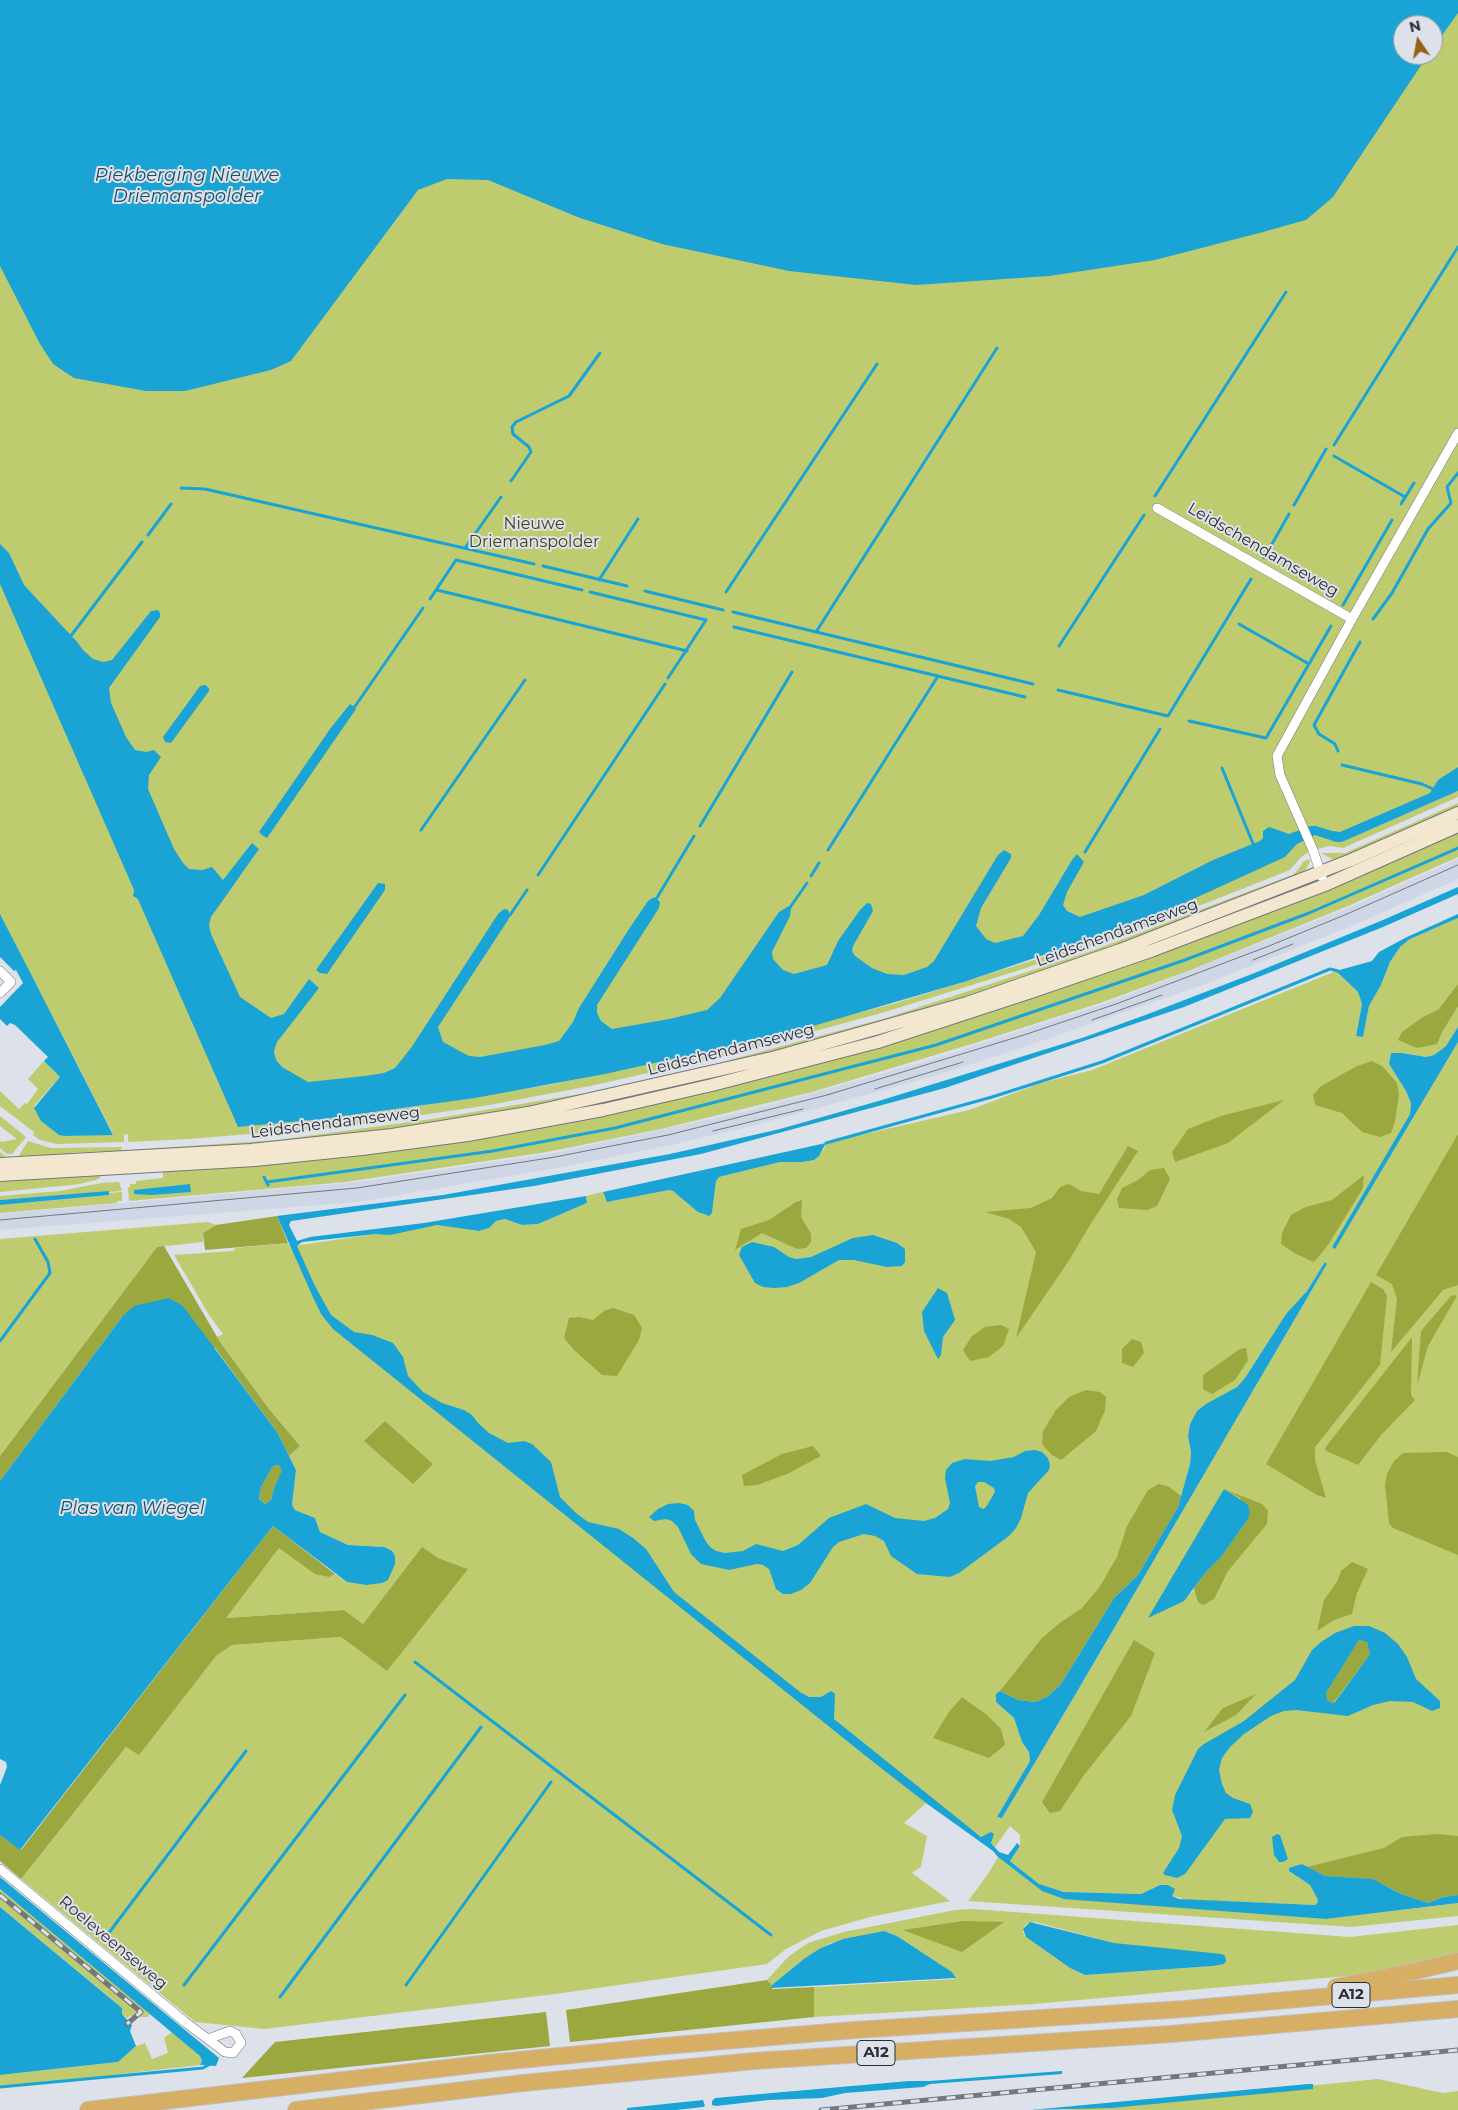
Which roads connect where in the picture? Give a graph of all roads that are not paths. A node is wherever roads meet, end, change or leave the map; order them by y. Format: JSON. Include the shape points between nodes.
{"nodes":[{"id":1,"x":1458,"y":433,"type":"edge"},
{"id":2,"x":1157,"y":508,"type":"dead end"},
{"id":3,"x":1352,"y":619,"type":"junction"},
{"id":4,"x":1458,"y":813,"type":"edge"},
{"id":5,"x":1458,"y":826,"type":"edge"},
{"id":6,"x":1321,"y":872,"type":"junction"},
{"id":7,"x":1325,"y":885,"type":"junction"},
{"id":8,"x":0,"y":971,"type":"edge"},
{"id":9,"x":0,"y":993,"type":"edge"},
{"id":10,"x":129,"y":1163,"type":"junction"},
{"id":11,"x":0,"y":1164,"type":"edge"},
{"id":12,"x":0,"y":1175,"type":"edge"},
{"id":13,"x":0,"y":1869,"type":"edge"},
{"id":14,"x":1458,"y":1961,"type":"edge"},
{"id":15,"x":1458,"y":1985,"type":"edge"},
{"id":16,"x":1245,"y":2004,"type":"junction"},
{"id":17,"x":1458,"y":2009,"type":"edge"},
{"id":18,"x":208,"y":2038,"type":"dead end"},
{"id":19,"x":88,"y":2110,"type":"edge"},
{"id":20,"x":296,"y":2110,"type":"edge"}],
"edges":[{"from":1,"to":3,"type":"street"},
{"from":2,"to":3,"type":"street","name":"Leidschendamseweg"},
{"from":3,"to":6,"type":"street","via":[[1276,756],[1280,774]]},
{"from":4,"to":6,"type":"main road","name":"Leidschendamseweg"},
{"from":5,"to":7,"type":"main road","name":"Leidschendamseweg"},
{"from":6,"to":7,"type":"street"},
{"from":6,"to":10,"type":"main road","name":"Leidschendamseweg","via":[[1120,950],[967,1003],[776,1058],[528,1113],[392,1135]]},
{"from":7,"to":10,"type":"main road","name":"Leidschendamseweg","via":[[1151,951],[878,1042],[712,1085],[603,1110],[468,1135],[254,1160]]},
{"from":8,"to":9,"type":"street","via":[[11,982]]},
{"from":10,"to":11,"type":"main road"},
{"from":10,"to":12,"type":"main road"},
{"from":13,"to":18,"type":"street","name":"Roeleveenseweg"},
{"from":14,"to":16,"type":"highway","number":"A12"},
{"from":15,"to":16,"type":"highway","number":"A12"},
{"from":16,"to":19,"type":"highway","number":"A12","via":[[652,2047]]},
{"from":17,"to":20,"type":"highway","number":"A12","via":[[1171,2034],[745,2062],[523,2083]]}]}
